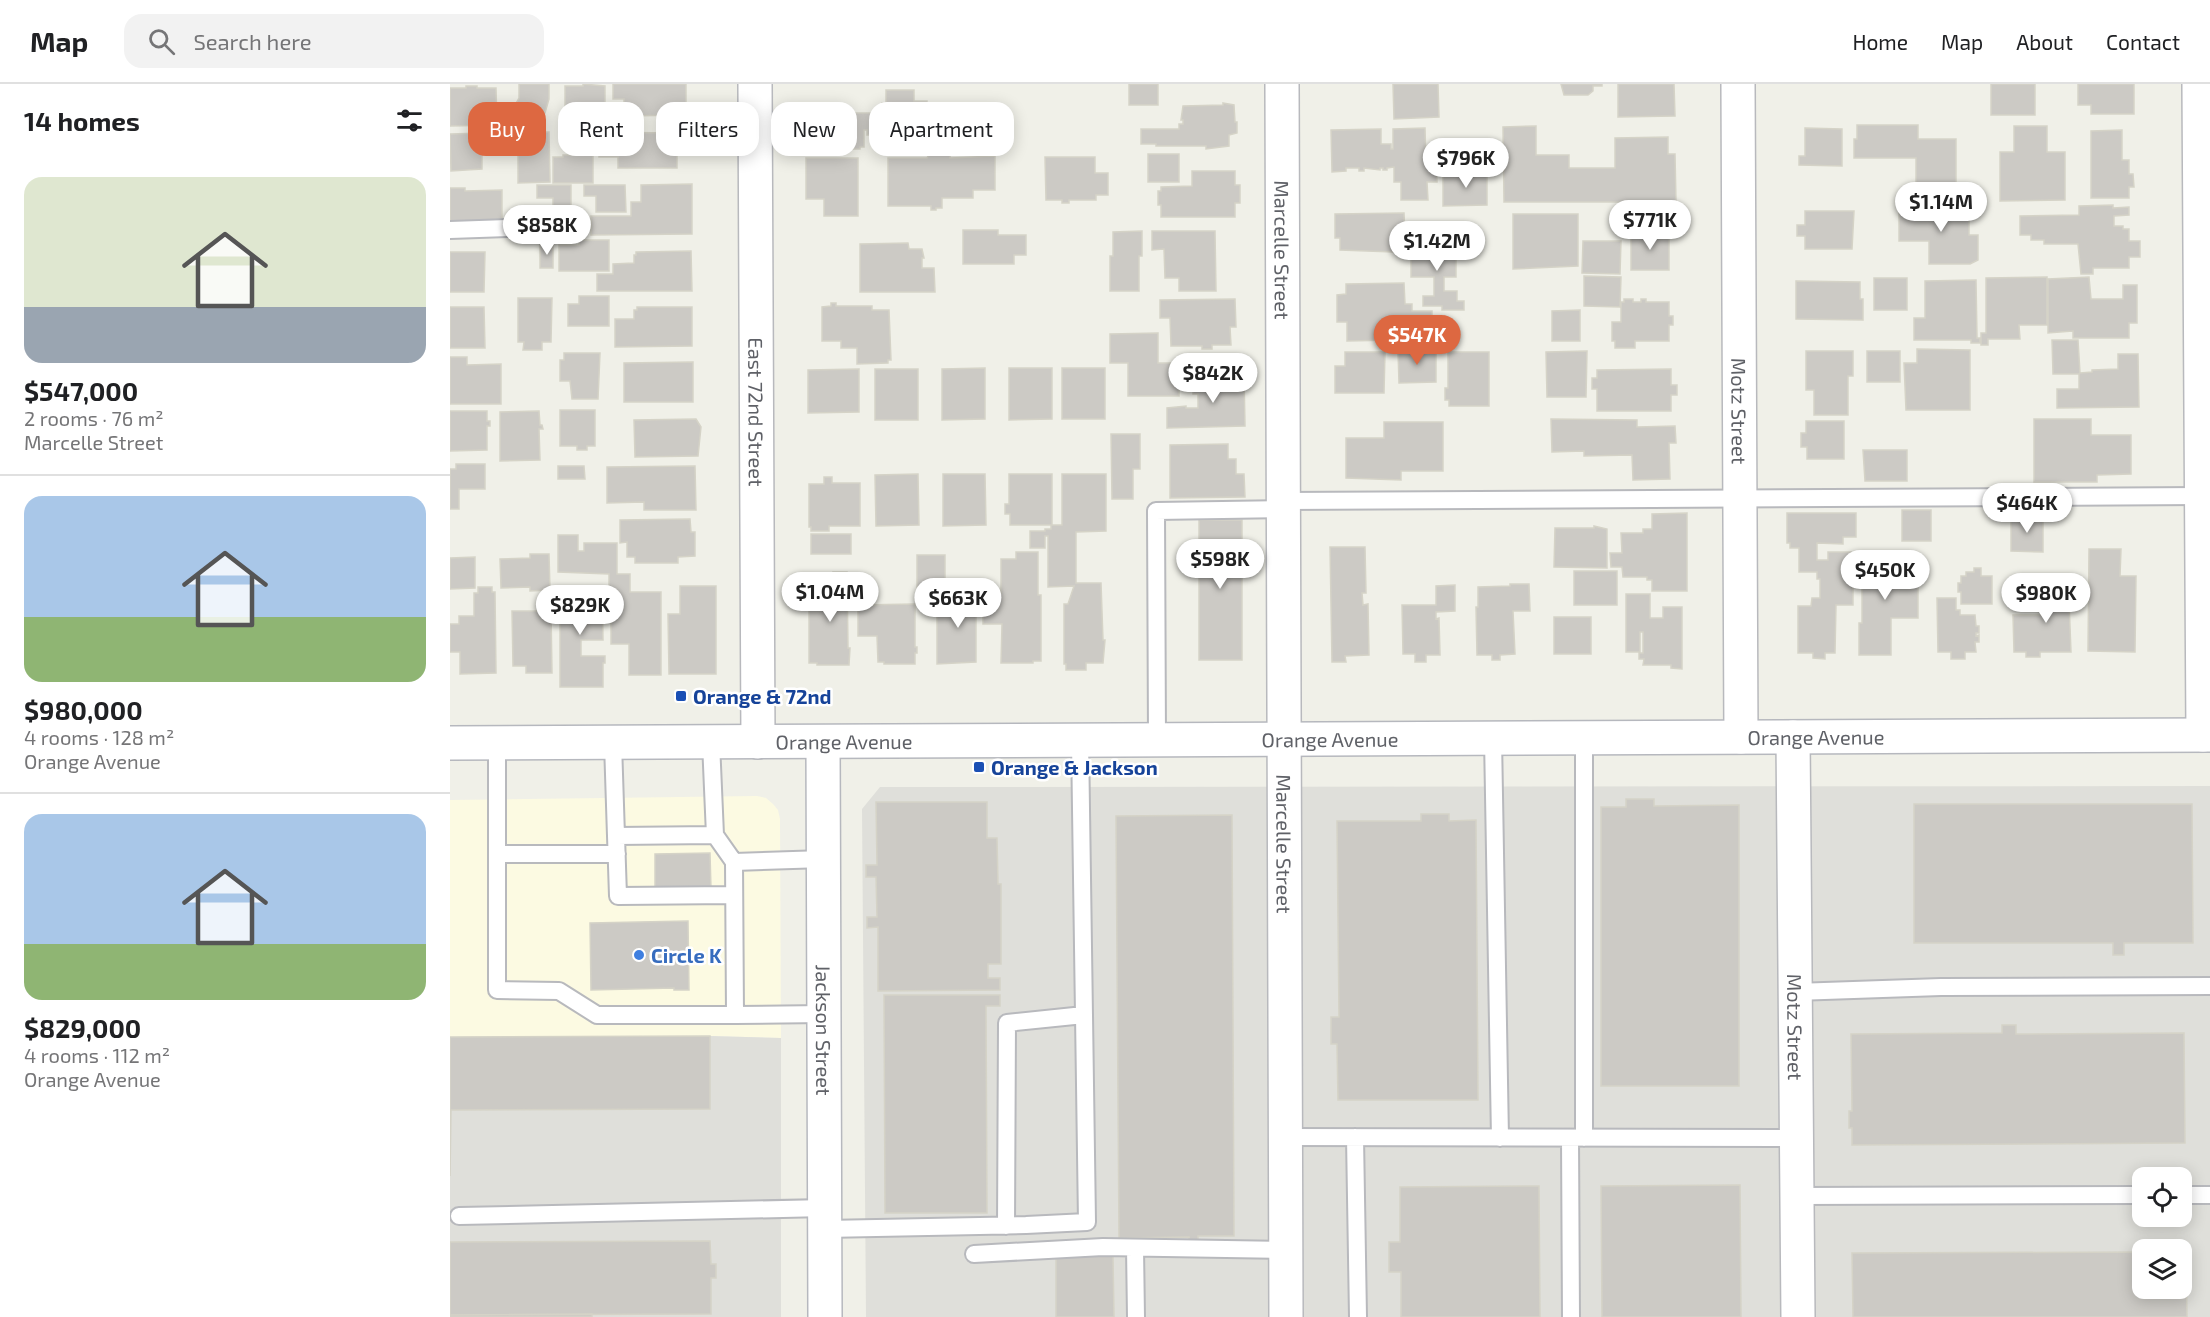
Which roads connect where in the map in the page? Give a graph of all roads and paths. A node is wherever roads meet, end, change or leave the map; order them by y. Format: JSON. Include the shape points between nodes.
{"nodes":[{"id":1,"x":755,"y":84,"type":"edge"},
{"id":2,"x":1282,"y":84,"type":"edge"},
{"id":3,"x":1738,"y":84,"type":"edge"},
{"id":4,"x":2203,"y":90,"type":"edge"},
{"id":5,"x":508,"y":228,"type":"dead end"},
{"id":6,"x":450,"y":230,"type":"edge"},
{"id":7,"x":1740,"y":498,"type":"junction"},
{"id":8,"x":2204,"y":499,"type":"edge"},
{"id":9,"x":1283,"y":505,"type":"junction"},
{"id":10,"x":2206,"y":735,"type":"edge"},
{"id":11,"x":1741,"y":737,"type":"junction"},
{"id":12,"x":1793,"y":737,"type":"junction"},
{"id":13,"x":1493,"y":738,"type":"junction"},
{"id":14,"x":1584,"y":738,"type":"junction"},
{"id":15,"x":1284,"y":739,"type":"junction"},
{"id":16,"x":1080,"y":740,"type":"junction"},
{"id":17,"x":1157,"y":740,"type":"junction"},
{"id":18,"x":613,"y":742,"type":"junction"},
{"id":19,"x":711,"y":742,"type":"junction"},
{"id":20,"x":758,"y":742,"type":"junction"},
{"id":21,"x":823,"y":742,"type":"junction"},
{"id":22,"x":450,"y":743,"type":"edge"},
{"id":23,"x":496,"y":743,"type":"junction"},
{"id":24,"x":716,"y":835,"type":"junction"},
{"id":25,"x":616,"y":836,"type":"junction"},
{"id":26,"x":496,"y":854,"type":"junction"},
{"id":27,"x":617,"y":854,"type":"junction"},
{"id":28,"x":824,"y":860,"type":"junction"},
{"id":29,"x":734,"y":862,"type":"junction"},
{"id":30,"x":734,"y":895,"type":"junction"},
{"id":31,"x":2210,"y":986,"type":"edge"},
{"id":32,"x":1795,"y":992,"type":"junction"},
{"id":33,"x":824,"y":1014,"type":"junction"},
{"id":34,"x":735,"y":1015,"type":"junction"},
{"id":35,"x":1084,"y":1015,"type":"junction"},
{"id":36,"x":1285,"y":1137,"type":"junction"},
{"id":37,"x":1355,"y":1137,"type":"junction"},
{"id":38,"x":1500,"y":1138,"type":"junction"},
{"id":39,"x":1577,"y":1138,"type":"junction"},
{"id":40,"x":1797,"y":1138,"type":"junction"},
{"id":41,"x":2132,"y":1195,"type":"edge"},
{"id":42,"x":2192,"y":1195,"type":"edge"},
{"id":43,"x":2210,"y":1195,"type":"edge"},
{"id":44,"x":1797,"y":1196,"type":"junction"},
{"id":45,"x":459,"y":1216,"type":"dead end"},
{"id":46,"x":825,"y":1219,"type":"junction"},
{"id":47,"x":1005,"y":1226,"type":"junction"},
{"id":48,"x":1134,"y":1248,"type":"junction"},
{"id":49,"x":1286,"y":1250,"type":"junction"},
{"id":50,"x":974,"y":1254,"type":"dead end"},
{"id":51,"x":825,"y":1317,"type":"edge"},
{"id":52,"x":1136,"y":1317,"type":"edge"},
{"id":53,"x":1286,"y":1317,"type":"edge"},
{"id":54,"x":1358,"y":1317,"type":"edge"},
{"id":55,"x":1571,"y":1317,"type":"edge"},
{"id":56,"x":1798,"y":1317,"type":"edge"}],
"edges":[{"from":1,"to":20,"type":"street","name":"East 72nd Street"},
{"from":2,"to":9,"type":"street","name":"Marcelle Street"},
{"from":3,"to":7,"type":"street","name":"Motz Street"},
{"from":4,"to":8,"type":"street"},
{"from":5,"to":6,"type":"lane"},
{"from":7,"to":8,"type":"lane"},
{"from":7,"to":9,"type":"lane"},
{"from":7,"to":11,"type":"street","name":"Motz Street"},
{"from":8,"to":10,"type":"street"},
{"from":9,"to":15,"type":"street","name":"Marcelle Street"},
{"from":9,"to":17,"type":"lane","via":[[1156,511]]},
{"from":10,"to":12,"type":"street","name":"Orange Avenue"},
{"from":11,"to":12,"type":"street","name":"Orange Avenue"},
{"from":11,"to":14,"type":"street","name":"Orange Avenue"},
{"from":12,"to":32,"type":"street","name":"Motz Street"},
{"from":13,"to":14,"type":"street","name":"Orange Avenue"},
{"from":13,"to":15,"type":"street","name":"Orange Avenue"},
{"from":13,"to":38,"type":"lane"},
{"from":14,"to":39,"type":"lane"},
{"from":15,"to":17,"type":"street","name":"Orange Avenue"},
{"from":15,"to":36,"type":"street","name":"Marcelle Street"},
{"from":16,"to":17,"type":"street","name":"Orange Avenue"},
{"from":16,"to":21,"type":"street","name":"Orange Avenue"},
{"from":16,"to":35,"type":"lane"},
{"from":18,"to":19,"type":"street","name":"Orange Avenue"},
{"from":18,"to":23,"type":"street","name":"Orange Avenue"},
{"from":18,"to":25,"type":"lane"},
{"from":19,"to":20,"type":"street","name":"Orange Avenue"},
{"from":19,"to":24,"type":"lane"},
{"from":20,"to":21,"type":"street","name":"Orange Avenue"},
{"from":21,"to":28,"type":"street","name":"Jackson Street"},
{"from":22,"to":23,"type":"street","name":"Orange Avenue"},
{"from":23,"to":26,"type":"lane"},
{"from":24,"to":25,"type":"lane"},
{"from":24,"to":29,"type":"lane"},
{"from":25,"to":27,"type":"lane"},
{"from":26,"to":27,"type":"lane"},
{"from":26,"to":34,"type":"lane","via":[[496,990],[559,991],[597,1015]]},
{"from":27,"to":30,"type":"lane","via":[[618,896]]},
{"from":28,"to":29,"type":"lane"},
{"from":28,"to":33,"type":"street","name":"Jackson Street"},
{"from":29,"to":30,"type":"lane"},
{"from":30,"to":34,"type":"lane"},
{"from":31,"to":32,"type":"lane"},
{"from":32,"to":40,"type":"street","name":"Motz Street"},
{"from":33,"to":34,"type":"lane"},
{"from":33,"to":46,"type":"street","name":"Jackson Street"},
{"from":35,"to":47,"type":"lane","via":[[1006,1023]]},
{"from":35,"to":47,"type":"lane","via":[[1087,1222]]},
{"from":36,"to":37,"type":"lane"},
{"from":36,"to":49,"type":"street","name":"Marcelle Street"},
{"from":37,"to":38,"type":"lane"},
{"from":37,"to":54,"type":"lane"},
{"from":38,"to":39,"type":"lane"},
{"from":39,"to":40,"type":"lane"},
{"from":39,"to":55,"type":"lane"},
{"from":40,"to":44,"type":"street","name":"Motz Street"},
{"from":41,"to":44,"type":"lane"},
{"from":42,"to":43,"type":"lane"},
{"from":44,"to":56,"type":"street","name":"Motz Street"},
{"from":45,"to":46,"type":"lane"},
{"from":46,"to":47,"type":"lane"},
{"from":46,"to":51,"type":"street","name":"Jackson Street"},
{"from":48,"to":49,"type":"lane"},
{"from":48,"to":50,"type":"lane"},
{"from":48,"to":52,"type":"lane"},
{"from":49,"to":53,"type":"street","name":"Marcelle Street"}]}
